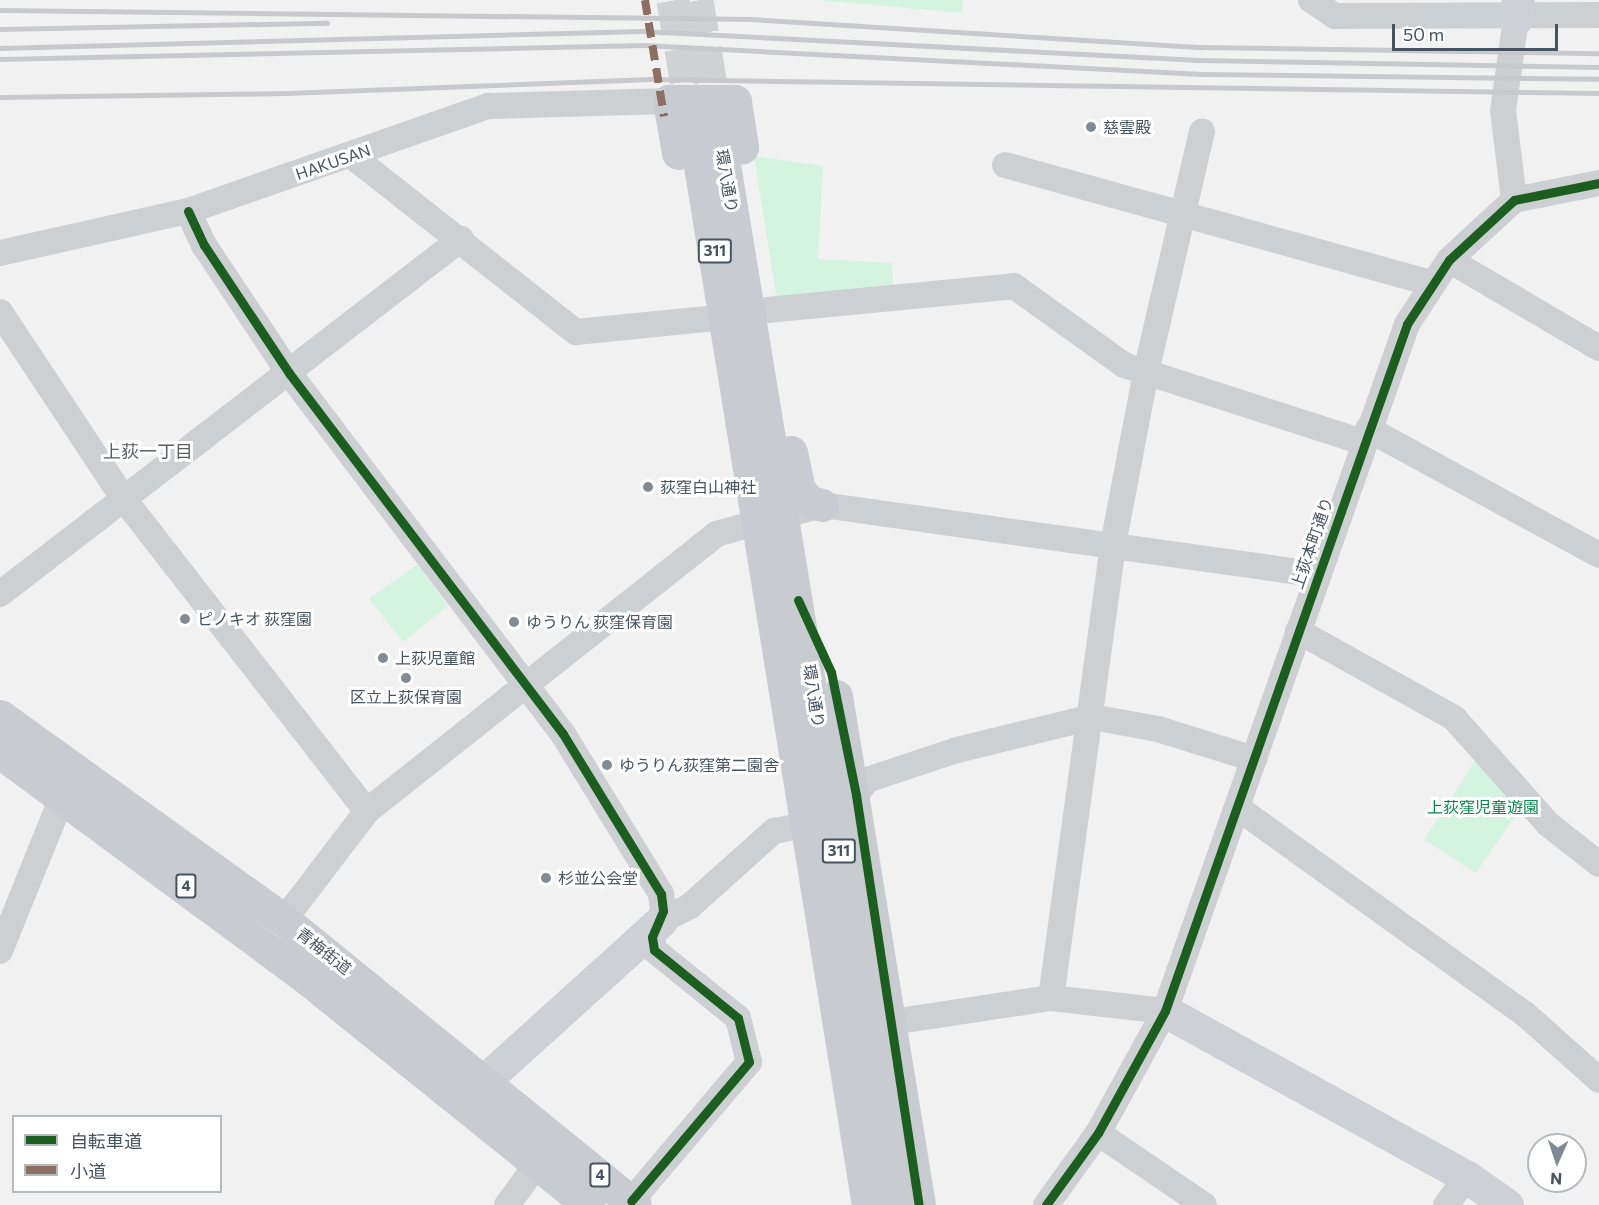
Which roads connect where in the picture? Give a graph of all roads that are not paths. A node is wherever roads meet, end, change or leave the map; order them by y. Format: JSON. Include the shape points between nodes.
{"nodes":[{"id":1,"x":1311,"y":0,"type":"edge"},
{"id":2,"x":1517,"y":9,"type":"edge"},
{"id":3,"x":1599,"y":15,"type":"edge"},
{"id":4,"x":693,"y":111,"type":"junction"},
{"id":5,"x":1202,"y":131,"type":"dead end"},
{"id":6,"x":352,"y":156,"type":"junction"},
{"id":7,"x":1005,"y":165,"type":"dead end"},
{"id":8,"x":1599,"y":183,"type":"edge"},
{"id":9,"x":1514,"y":200,"type":"junction"},
{"id":10,"x":188,"y":211,"type":"junction"},
{"id":11,"x":1182,"y":216,"type":"junction"},
{"id":12,"x":461,"y":240,"type":"junction"},
{"id":13,"x":0,"y":253,"type":"edge"},
{"id":14,"x":1449,"y":260,"type":"junction"},
{"id":15,"x":1431,"y":283,"type":"junction"},
{"id":16,"x":767,"y":310,"type":"junction"},
{"id":17,"x":0,"y":312,"type":"edge"},
{"id":18,"x":707,"y":319,"type":"junction"},
{"id":19,"x":1599,"y":348,"type":"edge"},
{"id":20,"x":1146,"y":372,"type":"junction"},
{"id":21,"x":289,"y":373,"type":"junction"},
{"id":22,"x":1366,"y":436,"type":"junction"},
{"id":23,"x":123,"y":498,"type":"junction"},
{"id":24,"x":822,"y":505,"type":"junction"},
{"id":25,"x":771,"y":517,"type":"junction"},
{"id":26,"x":1113,"y":545,"type":"junction"},
{"id":27,"x":1599,"y":555,"type":"edge"},
{"id":28,"x":1317,"y":575,"type":"junction"},
{"id":29,"x":0,"y":594,"type":"edge"},
{"id":30,"x":798,"y":600,"type":"junction"},
{"id":31,"x":1298,"y":631,"type":"junction"},
{"id":32,"x":528,"y":681,"type":"junction"},
{"id":33,"x":0,"y":716,"type":"edge"},
{"id":34,"x":1092,"y":717,"type":"junction"},
{"id":35,"x":791,"y":725,"type":"junction"},
{"id":36,"x":0,"y":752,"type":"edge"},
{"id":37,"x":59,"y":758,"type":"junction"},
{"id":38,"x":1254,"y":759,"type":"junction"},
{"id":39,"x":856,"y":795,"type":"junction"},
{"id":40,"x":65,"y":798,"type":"junction"},
{"id":41,"x":1238,"y":808,"type":"junction"},
{"id":42,"x":367,"y":811,"type":"junction"},
{"id":43,"x":789,"y":828,"type":"junction"},
{"id":44,"x":1599,"y":864,"type":"edge"},
{"id":45,"x":284,"y":920,"type":"junction"},
{"id":46,"x":661,"y":921,"type":"junction"},
{"id":47,"x":0,"y":951,"type":"edge"},
{"id":48,"x":1051,"y":998,"type":"junction"},
{"id":49,"x":1165,"y":1011,"type":"junction"},
{"id":50,"x":892,"y":1022,"type":"junction"},
{"id":51,"x":486,"y":1079,"type":"junction"},
{"id":52,"x":1599,"y":1080,"type":"edge"},
{"id":53,"x":446,"y":1089,"type":"junction"},
{"id":54,"x":1098,"y":1133,"type":"junction"},
{"id":55,"x":538,"y":1163,"type":"junction"},
{"id":56,"x":1467,"y":1177,"type":"junction"},
{"id":57,"x":633,"y":1203,"type":"edge"},
{"id":58,"x":507,"y":1205,"type":"edge"},
{"id":59,"x":589,"y":1205,"type":"edge"},
{"id":60,"x":846,"y":1205,"type":"edge"},
{"id":61,"x":868,"y":1205,"type":"edge"},
{"id":62,"x":894,"y":1205,"type":"edge"},
{"id":63,"x":919,"y":1205,"type":"edge"},
{"id":64,"x":1046,"y":1205,"type":"edge"},
{"id":65,"x":1204,"y":1205,"type":"edge"},
{"id":66,"x":1446,"y":1205,"type":"edge"},
{"id":67,"x":1507,"y":1205,"type":"edge"}],
"edges":[{"from":1,"to":2,"type":"street","via":[[1335,16]]},
{"from":2,"to":3,"type":"street"},
{"from":2,"to":9,"type":"street","via":[[1503,111]]},
{"from":4,"to":6,"type":"street","name":"HAKUSAN","via":[[488,106]]},
{"from":4,"to":16,"type":"main road","via":[[735,101]]},
{"from":4,"to":18,"type":"main road"},
{"from":4,"to":25,"type":"main road","name":"環八通り","number":"311"},
{"from":5,"to":11,"type":"street"},
{"from":6,"to":10,"type":"street","name":"HAKUSAN"},
{"from":6,"to":12,"type":"street"},
{"from":7,"to":11,"type":"street"},
{"from":8,"to":9,"type":"street"},
{"from":9,"to":14,"type":"street","name":"上荻本町通り"},
{"from":10,"to":13,"type":"street","name":"HAKUSAN"},
{"from":10,"to":21,"type":"street","via":[[204,245]]},
{"from":11,"to":15,"type":"street"},
{"from":11,"to":20,"type":"street"},
{"from":12,"to":18,"type":"street","via":[[576,332]]},
{"from":12,"to":21,"type":"street"},
{"from":14,"to":15,"type":"street","name":"上荻本町通り"},
{"from":14,"to":19,"type":"street"},
{"from":15,"to":22,"type":"street","name":"上荻本町通り","via":[[1407,324]]},
{"from":16,"to":20,"type":"street","via":[[1014,286],[1124,364]]},
{"from":16,"to":24,"type":"main road","via":[[795,477],[804,497]]},
{"from":17,"to":23,"type":"street"},
{"from":18,"to":25,"type":"main road","via":[[737,491]]},
{"from":20,"to":22,"type":"street"},
{"from":20,"to":26,"type":"street"},
{"from":21,"to":23,"type":"street"},
{"from":21,"to":32,"type":"street"},
{"from":22,"to":27,"type":"street"},
{"from":22,"to":28,"type":"street","name":"上荻本町通り"},
{"from":23,"to":29,"type":"street"},
{"from":23,"to":42,"type":"street"},
{"from":24,"to":25,"type":"street"},
{"from":24,"to":26,"type":"street"},
{"from":25,"to":30,"type":"main road","name":"環八通り","number":"311"},
{"from":25,"to":32,"type":"street","via":[[716,534]]},
{"from":25,"to":35,"type":"main road","name":"環八通り","number":"311"},
{"from":26,"to":28,"type":"street"},
{"from":26,"to":34,"type":"street"},
{"from":28,"to":31,"type":"street","name":"上荻本町通り"},
{"from":30,"to":39,"type":"main road","number":"311","via":[[831,672]]},
{"from":30,"to":62,"type":"main road","name":"環八通り","number":"311"},
{"from":31,"to":38,"type":"street","name":"上荻本町通り"},
{"from":31,"to":44,"type":"street","via":[[1454,718],[1548,824]]},
{"from":32,"to":42,"type":"street"},
{"from":32,"to":46,"type":"street","via":[[661,894]]},
{"from":33,"to":37,"type":"main road","name":"青梅街道","number":"4"},
{"from":34,"to":38,"type":"street","via":[[1158,729]]},
{"from":34,"to":39,"type":"street","via":[[867,780]]},
{"from":34,"to":48,"type":"street"},
{"from":35,"to":43,"type":"main road","number":"311","via":[[781,776]]},
{"from":35,"to":61,"type":"main road","name":"環八通り","number":"311"},
{"from":36,"to":40,"type":"main road","name":"青梅街道","number":"4"},
{"from":37,"to":40,"type":"street","via":[[67,775]]},
{"from":37,"to":45,"type":"main road","name":"青梅街道","number":"4"},
{"from":38,"to":41,"type":"street","name":"上荻本町通り"},
{"from":39,"to":50,"type":"main road","number":"311"},
{"from":40,"to":47,"type":"street"},
{"from":40,"to":53,"type":"main road","name":"青梅街道","number":"4"},
{"from":41,"to":49,"type":"street","name":"上荻本町通り"},
{"from":41,"to":52,"type":"street","via":[[1525,1014]]},
{"from":42,"to":45,"type":"street"},
{"from":43,"to":46,"type":"street","via":[[774,831],[690,906]]},
{"from":43,"to":60,"type":"main road","number":"311"},
{"from":45,"to":51,"type":"main road","name":"青梅街道","number":"4"},
{"from":46,"to":51,"type":"street"},
{"from":46,"to":57,"type":"street","via":[[652,938],[654,950],[738,1018],[749,1062]]},
{"from":48,"to":49,"type":"street"},
{"from":48,"to":50,"type":"street"},
{"from":49,"to":54,"type":"street","name":"上荻本町通り"},
{"from":49,"to":56,"type":"street"},
{"from":50,"to":63,"type":"main road","number":"311"},
{"from":51,"to":53,"type":"street","via":[[468,1089]]},
{"from":51,"to":57,"type":"main road","name":"青梅街道","number":"4"},
{"from":53,"to":55,"type":"main road","name":"青梅街道","number":"4"},
{"from":54,"to":64,"type":"street","name":"上荻本町通り"},
{"from":54,"to":65,"type":"street"},
{"from":55,"to":58,"type":"street"},
{"from":55,"to":59,"type":"main road","name":"青梅街道","number":"4"},
{"from":56,"to":66,"type":"street"},
{"from":56,"to":67,"type":"street"}]}
